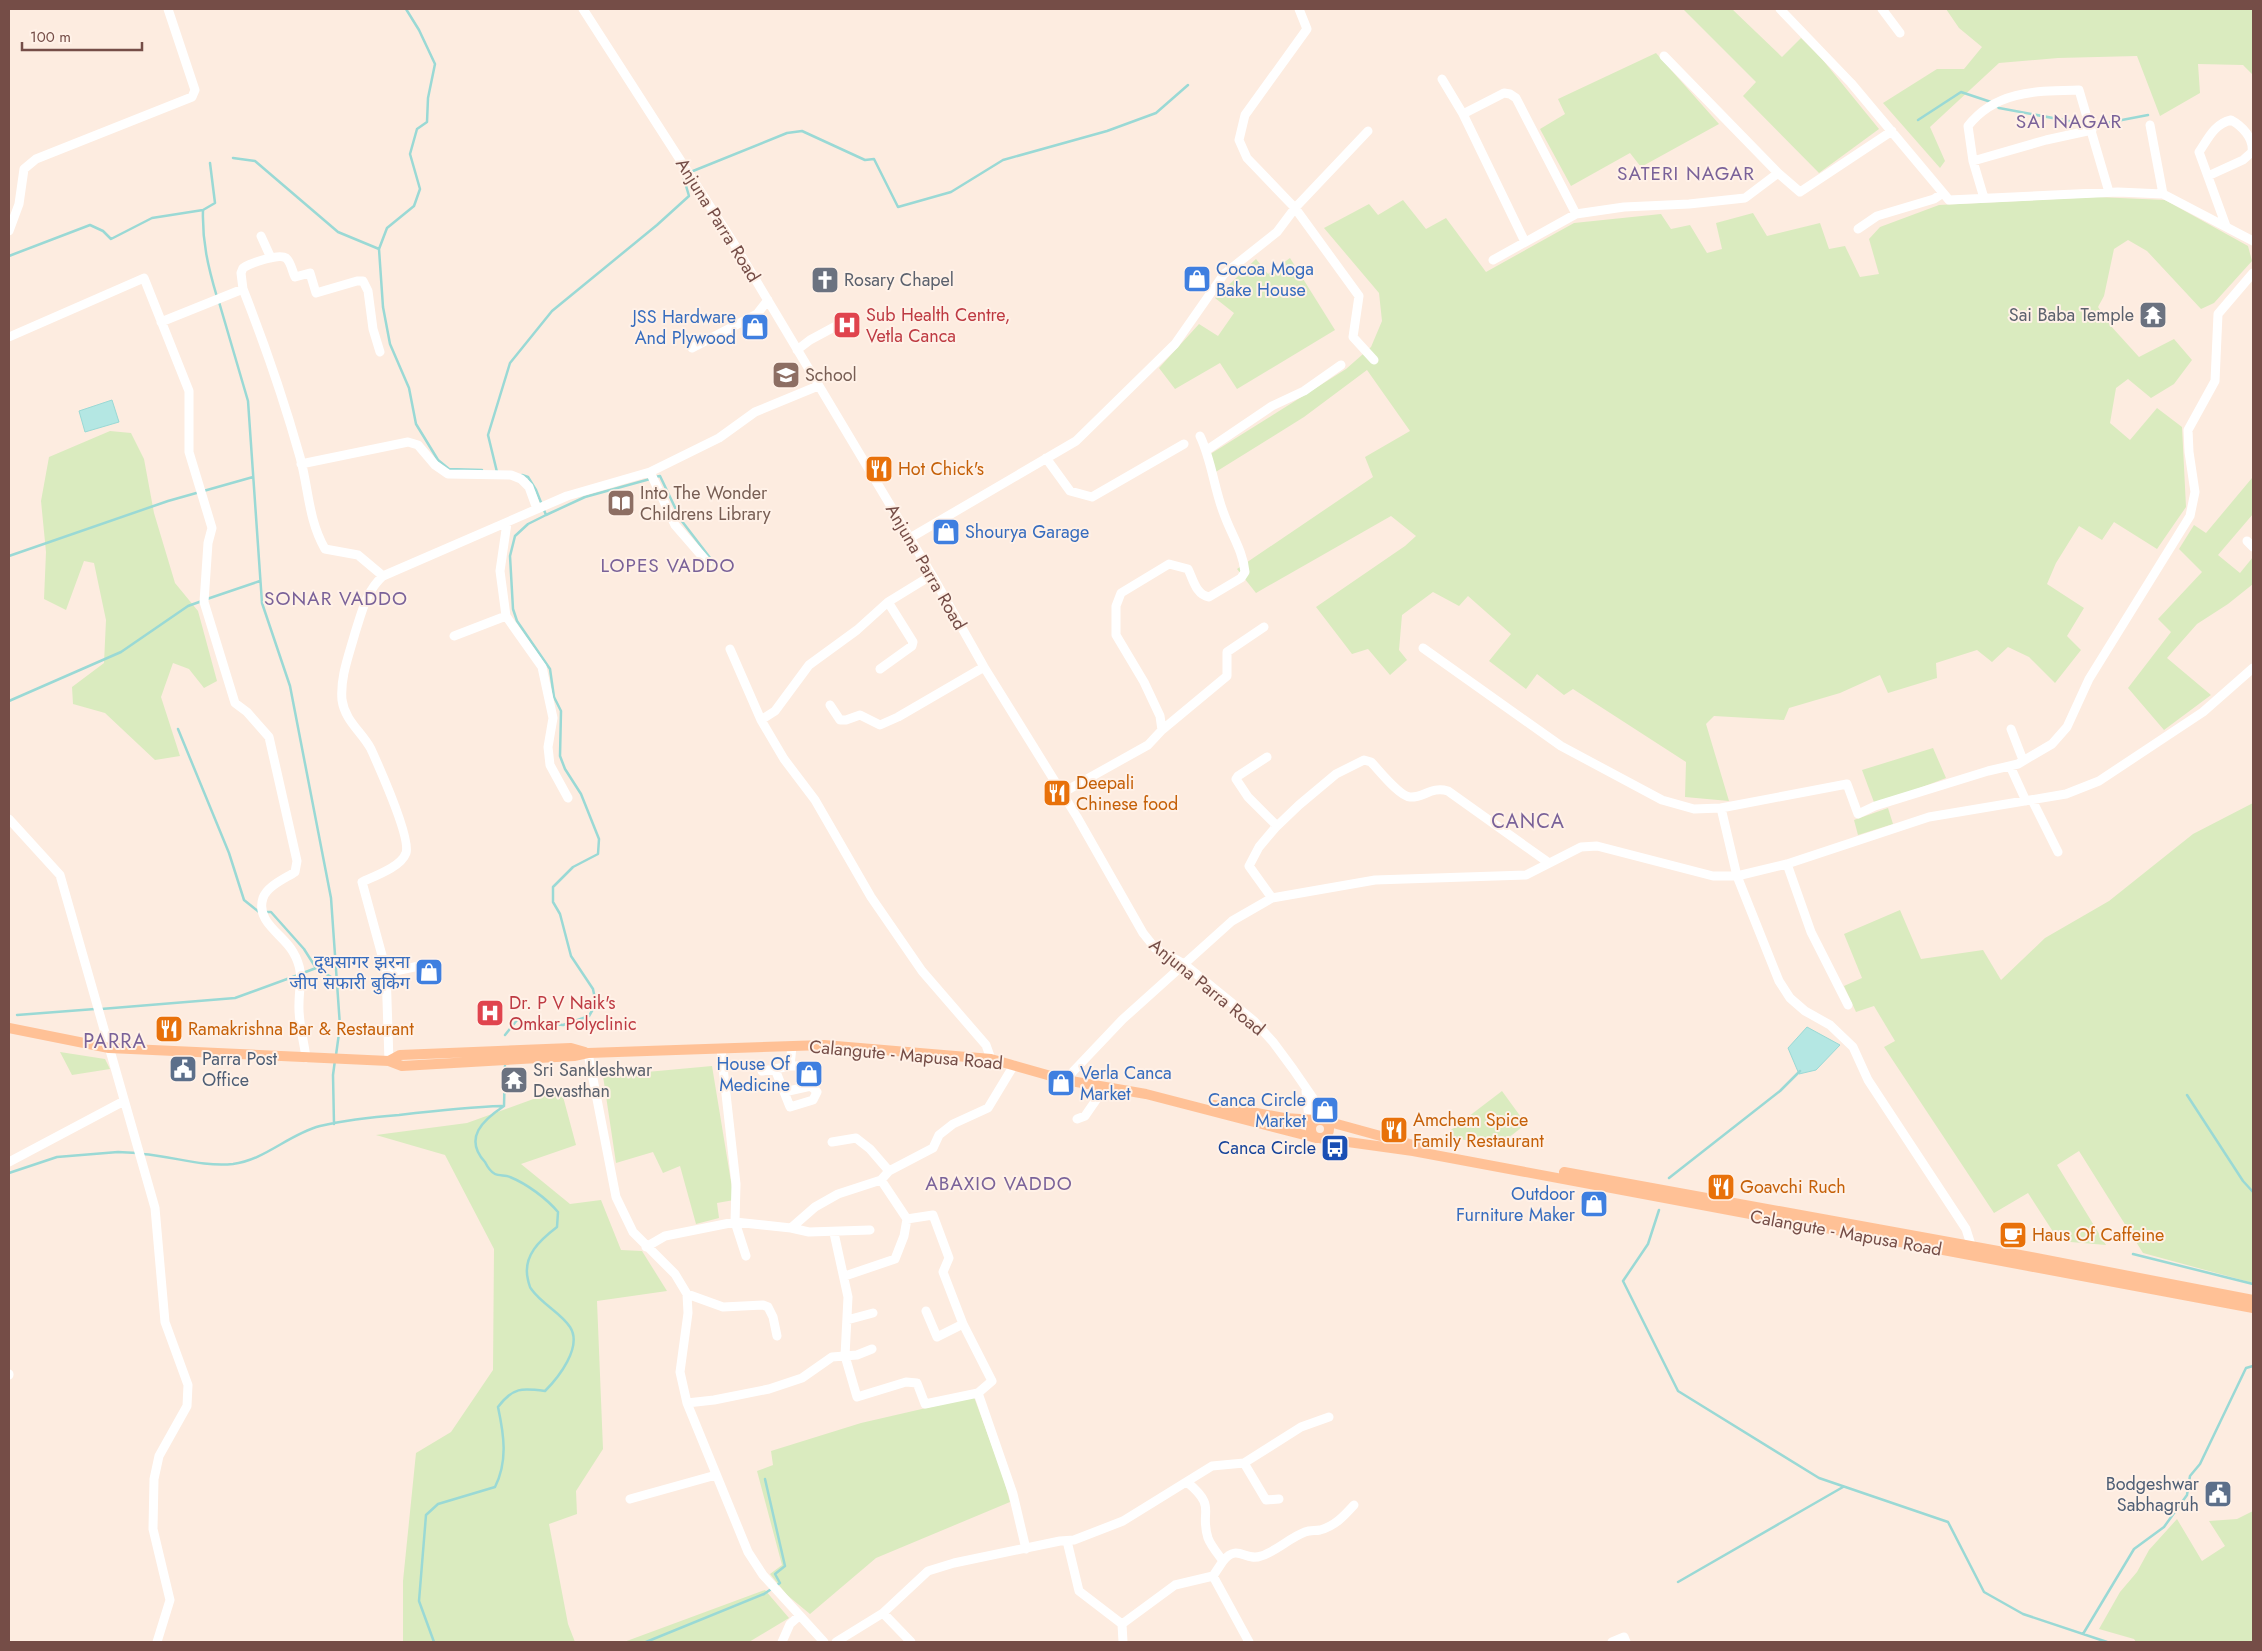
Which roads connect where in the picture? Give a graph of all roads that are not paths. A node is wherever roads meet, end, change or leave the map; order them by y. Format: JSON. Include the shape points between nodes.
{"nodes":[{"id":1,"x":168,"y":9,"type":"edge"},
{"id":2,"x":583,"y":9,"type":"edge"},
{"id":3,"x":1299,"y":9,"type":"edge"},
{"id":4,"x":1780,"y":9,"type":"edge"},
{"id":5,"x":1882,"y":9,"type":"edge"},
{"id":6,"x":1900,"y":33,"type":"dead end"},
{"id":7,"x":1664,"y":56,"type":"dead end"},
{"id":8,"x":1442,"y":79,"type":"dead end"},
{"id":9,"x":1463,"y":114,"type":"junction"},
{"id":10,"x":2150,"y":125,"type":"dead end"},
{"id":11,"x":2092,"y":130,"type":"junction"},
{"id":12,"x":1892,"y":131,"type":"junction"},
{"id":13,"x":1368,"y":132,"type":"dead end"},
{"id":14,"x":1973,"y":161,"type":"junction"},
{"id":15,"x":1778,"y":173,"type":"junction"},
{"id":16,"x":2208,"y":176,"type":"junction"},
{"id":17,"x":2109,"y":192,"type":"junction"},
{"id":18,"x":1943,"y":193,"type":"junction"},
{"id":19,"x":2163,"y":194,"type":"junction"},
{"id":20,"x":1984,"y":198,"type":"junction"},
{"id":21,"x":1295,"y":208,"type":"junction"},
{"id":22,"x":1576,"y":214,"type":"junction"},
{"id":23,"x":2226,"y":226,"type":"junction"},
{"id":24,"x":1858,"y":229,"type":"dead end"},
{"id":25,"x":9,"y":232,"type":"edge"},
{"id":26,"x":261,"y":236,"type":"dead end"},
{"id":27,"x":2253,"y":241,"type":"edge"},
{"id":28,"x":1525,"y":242,"type":"junction"},
{"id":29,"x":271,"y":258,"type":"junction"},
{"id":30,"x":1493,"y":260,"type":"dead end"},
{"id":31,"x":2253,"y":273,"type":"edge"},
{"id":32,"x":243,"y":289,"type":"junction"},
{"id":33,"x":768,"y":300,"type":"junction"},
{"id":34,"x":161,"y":322,"type":"junction"},
{"id":35,"x":836,"y":326,"type":"dead end"},
{"id":36,"x":9,"y":337,"type":"edge"},
{"id":37,"x":692,"y":348,"type":"dead end"},
{"id":38,"x":797,"y":350,"type":"junction"},
{"id":39,"x":380,"y":352,"type":"dead end"},
{"id":40,"x":1374,"y":360,"type":"dead end"},
{"id":41,"x":1341,"y":365,"type":"dead end"},
{"id":42,"x":818,"y":386,"type":"junction"},
{"id":43,"x":1200,"y":436,"type":"dead end"},
{"id":44,"x":1184,"y":444,"type":"dead end"},
{"id":45,"x":1207,"y":450,"type":"junction"},
{"id":46,"x":1046,"y":458,"type":"junction"},
{"id":47,"x":302,"y":464,"type":"junction"},
{"id":48,"x":650,"y":472,"type":"junction"},
{"id":49,"x":542,"y":507,"type":"junction"},
{"id":50,"x":507,"y":523,"type":"junction"},
{"id":51,"x":910,"y":538,"type":"junction"},
{"id":52,"x":708,"y":563,"type":"dead end"},
{"id":53,"x":932,"y":574,"type":"junction"},
{"id":54,"x":383,"y":576,"type":"junction"},
{"id":55,"x":888,"y":602,"type":"junction"},
{"id":56,"x":506,"y":616,"type":"junction"},
{"id":57,"x":1264,"y":627,"type":"dead end"},
{"id":58,"x":454,"y":636,"type":"dead end"},
{"id":59,"x":1423,"y":648,"type":"dead end"},
{"id":60,"x":730,"y":650,"type":"dead end"},
{"id":61,"x":984,"y":667,"type":"junction"},
{"id":62,"x":2253,"y":668,"type":"edge"},
{"id":63,"x":880,"y":669,"type":"dead end"},
{"id":64,"x":830,"y":705,"type":"dead end"},
{"id":65,"x":761,"y":720,"type":"junction"},
{"id":66,"x":2011,"y":729,"type":"dead end"},
{"id":67,"x":1162,"y":730,"type":"junction"},
{"id":68,"x":1267,"y":757,"type":"dead end"},
{"id":69,"x":2023,"y":760,"type":"junction"},
{"id":70,"x":2010,"y":766,"type":"junction"},
{"id":71,"x":1062,"y":793,"type":"junction"},
{"id":72,"x":568,"y":798,"type":"dead end"},
{"id":73,"x":2029,"y":801,"type":"junction"},
{"id":74,"x":1721,"y":808,"type":"junction"},
{"id":75,"x":9,"y":819,"type":"edge"},
{"id":76,"x":1277,"y":826,"type":"junction"},
{"id":77,"x":2058,"y":852,"type":"dead end"},
{"id":78,"x":1549,"y":864,"type":"junction"},
{"id":79,"x":1787,"y":864,"type":"junction"},
{"id":80,"x":1737,"y":876,"type":"junction"},
{"id":81,"x":1272,"y":898,"type":"junction"},
{"id":82,"x":433,"y":963,"type":"dead end"},
{"id":83,"x":1184,"y":964,"type":"junction"},
{"id":84,"x":386,"y":972,"type":"junction"},
{"id":85,"x":1848,"y":1005,"type":"dead end"},
{"id":86,"x":9,"y":1028,"type":"edge"},
{"id":87,"x":792,"y":1046,"type":"junction"},
{"id":88,"x":109,"y":1048,"type":"junction"},
{"id":89,"x":720,"y":1049,"type":"junction"},
{"id":90,"x":588,"y":1053,"type":"junction"},
{"id":91,"x":306,"y":1058,"type":"junction"},
{"id":92,"x":991,"y":1059,"type":"junction"},
{"id":93,"x":389,"y":1061,"type":"junction"},
{"id":94,"x":1014,"y":1065,"type":"junction"},
{"id":95,"x":790,"y":1066,"type":"junction"},
{"id":96,"x":817,"y":1066,"type":"dead end"},
{"id":97,"x":775,"y":1069,"type":"junction"},
{"id":98,"x":762,"y":1071,"type":"dead end"},
{"id":99,"x":1068,"y":1077,"type":"junction"},
{"id":100,"x":1106,"y":1087,"type":"junction"},
{"id":101,"x":1306,"y":1091,"type":"junction"},
{"id":102,"x":784,"y":1092,"type":"dead end"},
{"id":103,"x":124,"y":1101,"type":"junction"},
{"id":104,"x":1076,"y":1119,"type":"dead end"},
{"id":105,"x":1317,"y":1121,"type":"junction"},
{"id":106,"x":1318,"y":1138,"type":"junction"},
{"id":107,"x":832,"y":1142,"type":"dead end"},
{"id":108,"x":9,"y":1162,"type":"edge"},
{"id":109,"x":889,"y":1172,"type":"junction"},
{"id":110,"x":881,"y":1180,"type":"junction"},
{"id":111,"x":907,"y":1219,"type":"junction"},
{"id":112,"x":735,"y":1222,"type":"junction"},
{"id":113,"x":791,"y":1228,"type":"junction"},
{"id":114,"x":870,"y":1230,"type":"dead end"},
{"id":115,"x":834,"y":1233,"type":"junction"},
{"id":116,"x":646,"y":1247,"type":"junction"},
{"id":117,"x":1973,"y":1251,"type":"junction"},
{"id":118,"x":746,"y":1256,"type":"dead end"},
{"id":119,"x":845,"y":1276,"type":"junction"},
{"id":120,"x":686,"y":1294,"type":"junction"},
{"id":121,"x":2253,"y":1300,"type":"edge"},
{"id":122,"x":2253,"y":1308,"type":"edge"},
{"id":123,"x":926,"y":1310,"type":"dead end"},
{"id":124,"x":873,"y":1313,"type":"dead end"},
{"id":125,"x":847,"y":1320,"type":"junction"},
{"id":126,"x":963,"y":1324,"type":"junction"},
{"id":127,"x":777,"y":1336,"type":"dead end"},
{"id":128,"x":872,"y":1349,"type":"dead end"},
{"id":129,"x":846,"y":1356,"type":"junction"},
{"id":130,"x":978,"y":1393,"type":"junction"},
{"id":131,"x":687,"y":1403,"type":"junction"},
{"id":132,"x":1329,"y":1417,"type":"dead end"},
{"id":133,"x":1244,"y":1463,"type":"junction"},
{"id":134,"x":716,"y":1475,"type":"junction"},
{"id":135,"x":1187,"y":1482,"type":"junction"},
{"id":136,"x":1279,"y":1499,"type":"dead end"},
{"id":137,"x":630,"y":1500,"type":"dead end"},
{"id":138,"x":1354,"y":1505,"type":"dead end"},
{"id":139,"x":1067,"y":1541,"type":"junction"},
{"id":140,"x":1026,"y":1550,"type":"junction"},
{"id":141,"x":1223,"y":1561,"type":"junction"},
{"id":142,"x":1213,"y":1576,"type":"junction"},
{"id":143,"x":883,"y":1613,"type":"junction"},
{"id":144,"x":797,"y":1614,"type":"junction"},
{"id":145,"x":1122,"y":1624,"type":"junction"},
{"id":146,"x":157,"y":1642,"type":"edge"},
{"id":147,"x":782,"y":1642,"type":"edge"},
{"id":148,"x":824,"y":1642,"type":"edge"},
{"id":149,"x":836,"y":1642,"type":"edge"},
{"id":150,"x":911,"y":1642,"type":"edge"},
{"id":151,"x":1123,"y":1642,"type":"edge"},
{"id":152,"x":1249,"y":1642,"type":"edge"},
{"id":153,"x":1612,"y":1642,"type":"edge"},
{"id":154,"x":1626,"y":1642,"type":"edge"}],
"edges":[{"from":1,"to":25,"type":"street","via":[[196,90],[192,97],[36,159],[24,169],[19,204]]},
{"from":2,"to":33,"type":"street","name":"Anjuna Parra Road"},
{"from":3,"to":21,"type":"street","via":[[1307,29],[1245,115],[1240,140],[1247,158]]},
{"from":4,"to":12,"type":"street","via":[[1821,49]]},
{"from":5,"to":6,"type":"street"},
{"from":7,"to":15,"type":"street"},
{"from":8,"to":9,"type":"street"},
{"from":9,"to":22,"type":"street","via":[[1504,93],[1516,98]]},
{"from":9,"to":28,"type":"street"},
{"from":10,"to":19,"type":"street"},
{"from":11,"to":14,"type":"street"},
{"from":11,"to":14,"type":"street","via":[[2079,90],[2031,91],[1978,112],[1968,126]]},
{"from":11,"to":17,"type":"street"},
{"from":12,"to":15,"type":"street","via":[[1800,192]]},
{"from":12,"to":18,"type":"street"},
{"from":13,"to":21,"type":"street"},
{"from":14,"to":20,"type":"street"},
{"from":15,"to":22,"type":"street","via":[[1745,198]]},
{"from":16,"to":16,"type":"street","via":[[2199,152],[2212,131],[2222,122],[2231,120],[2250,139],[2252,152]]},
{"from":16,"to":23,"type":"street"},
{"from":17,"to":19,"type":"street"},
{"from":17,"to":20,"type":"street"},
{"from":18,"to":20,"type":"street","via":[[1949,200]]},
{"from":18,"to":24,"type":"street","via":[[1934,199],[1877,216]]},
{"from":19,"to":23,"type":"street"},
{"from":21,"to":40,"type":"street","via":[[1359,296],[1354,337]]},
{"from":21,"to":46,"type":"street","via":[[1277,232],[1224,274],[1175,344],[1076,441]]},
{"from":22,"to":28,"type":"street"},
{"from":23,"to":27,"type":"street"},
{"from":26,"to":29,"type":"street"},
{"from":28,"to":30,"type":"street"},
{"from":29,"to":32,"type":"street","via":[[243,268]]},
{"from":29,"to":39,"type":"street","via":[[284,256],[295,277],[310,273],[316,293],[364,281]]},
{"from":31,"to":69,"type":"street","via":[[2218,314],[2215,380],[2188,430],[2195,492],[2190,516],[2089,679],[2067,728],[2052,744]]},
{"from":32,"to":34,"type":"street"},
{"from":32,"to":47,"type":"street","via":[[272,362]]},
{"from":33,"to":37,"type":"street","via":[[757,314]]},
{"from":33,"to":38,"type":"street","name":"Anjuna Parra Road"},
{"from":34,"to":36,"type":"street","via":[[144,278]]},
{"from":34,"to":91,"type":"street","via":[[189,392],[188,452],[212,528],[204,602],[235,703],[268,737],[297,861],[295,872],[267,891],[262,899],[264,916],[293,952],[302,977],[298,1005]]},
{"from":35,"to":38,"type":"street"},
{"from":38,"to":42,"type":"street","name":"Anjuna Parra Road"},
{"from":41,"to":45,"type":"street"},
{"from":42,"to":48,"type":"street","via":[[754,412],[719,438]]},
{"from":42,"to":51,"type":"street","name":"Anjuna Parra Road"},
{"from":43,"to":45,"type":"street"},
{"from":44,"to":46,"type":"street","via":[[1092,497],[1070,491]]},
{"from":45,"to":67,"type":"street","via":[[1224,514],[1246,572],[1209,597],[1198,591],[1188,568],[1169,564],[1120,593],[1116,606],[1116,635],[1148,690],[1160,716]]},
{"from":46,"to":51,"type":"street"},
{"from":47,"to":49,"type":"street","via":[[408,442],[418,445],[435,465],[448,474],[511,475],[521,479]]},
{"from":47,"to":54,"type":"street","via":[[315,532],[325,549],[358,555]]},
{"from":48,"to":49,"type":"street","via":[[567,496]]},
{"from":48,"to":52,"type":"street","via":[[675,525]]},
{"from":49,"to":50,"type":"street"},
{"from":50,"to":54,"type":"street"},
{"from":50,"to":56,"type":"street","via":[[500,571]]},
{"from":51,"to":53,"type":"street","name":"Anjuna Parra Road"},
{"from":53,"to":55,"type":"street"},
{"from":53,"to":61,"type":"street","name":"Anjuna Parra Road"},
{"from":54,"to":84,"type":"street","via":[[367,597],[343,672],[342,701],[352,726],[370,747],[403,828],[406,852],[402,861],[362,882]]},
{"from":55,"to":63,"type":"street","via":[[913,642]]},
{"from":55,"to":65,"type":"street","via":[[857,630],[809,665],[775,711]]},
{"from":56,"to":58,"type":"street"},
{"from":56,"to":72,"type":"street","via":[[542,667],[553,718],[548,747],[550,765]]},
{"from":57,"to":67,"type":"street","via":[[1227,652],[1227,676]]},
{"from":59,"to":74,"type":"street","via":[[1561,746],[1662,800],[1694,809]]},
{"from":60,"to":65,"type":"street"},
{"from":61,"to":64,"type":"street","via":[[898,718],[880,725],[860,715],[840,720]]},
{"from":61,"to":71,"type":"street","name":"Anjuna Parra Road"},
{"from":62,"to":73,"type":"street","via":[[2203,712],[2099,781],[2066,794]]},
{"from":65,"to":92,"type":"street","via":[[784,759],[815,800],[871,897],[922,971],[986,1045]]},
{"from":66,"to":69,"type":"street"},
{"from":67,"to":71,"type":"street","via":[[1148,745]]},
{"from":68,"to":76,"type":"street","via":[[1236,779],[1248,797]]},
{"from":69,"to":70,"type":"street"},
{"from":70,"to":73,"type":"street"},
{"from":70,"to":74,"type":"street","via":[[1988,770],[1858,814],[1848,784]]},
{"from":71,"to":83,"type":"street","name":"Anjuna Parra Road","via":[[1143,934],[1155,948]]},
{"from":73,"to":77,"type":"street"},
{"from":73,"to":79,"type":"street","via":[[1929,817]]},
{"from":74,"to":80,"type":"street"},
{"from":75,"to":88,"type":"street","via":[[60,875]]},
{"from":76,"to":78,"type":"street","via":[[1336,774],[1364,760],[1371,762],[1403,795],[1411,797],[1439,788],[1448,791]]},
{"from":76,"to":81,"type":"street","via":[[1248,866]]},
{"from":78,"to":80,"type":"street","via":[[1581,847],[1597,846],[1713,876]]},
{"from":78,"to":81,"type":"street","via":[[1526,875],[1375,880]]},
{"from":79,"to":80,"type":"street"},
{"from":79,"to":85,"type":"street","via":[[1811,932]]},
{"from":80,"to":117,"type":"street","via":[[1779,981],[1804,1011],[1830,1025],[1853,1047],[1868,1080],[1966,1229]]},
{"from":81,"to":83,"type":"street","via":[[1232,921]]},
{"from":82,"to":84,"type":"street"},
{"from":83,"to":99,"type":"street","via":[[1123,1019]]},
{"from":83,"to":101,"type":"street","name":"Anjuna Parra Road","via":[[1254,1021],[1278,1049]]},
{"from":84,"to":93,"type":"street"},
{"from":86,"to":88,"type":"main road","name":"Calangute - Mapusa Road"},
{"from":87,"to":89,"type":"main road","name":"Calangute - Mapusa Road"},
{"from":87,"to":92,"type":"main road","name":"Calangute - Mapusa Road","via":[[824,1045]]},
{"from":87,"to":95,"type":"street"},
{"from":88,"to":91,"type":"main road","name":"Calangute - Mapusa Road"},
{"from":88,"to":103,"type":"street"},
{"from":89,"to":90,"type":"main road","name":"Calangute - Mapusa Road"},
{"from":89,"to":112,"type":"street","via":[[736,1184]]},
{"from":90,"to":93,"type":"main road","name":"Calangute - Mapusa Road","via":[[574,1056],[491,1056],[402,1066]]},
{"from":90,"to":116,"type":"street","via":[[616,1197],[632,1232]]},
{"from":91,"to":93,"type":"main road","name":"Calangute - Mapusa Road"},
{"from":92,"to":94,"type":"main road","name":"Calangute - Mapusa Road"},
{"from":94,"to":99,"type":"main road","name":"Calangute - Mapusa Road"},
{"from":94,"to":109,"type":"street","via":[[988,1108],[953,1124],[939,1135],[933,1148]]},
{"from":95,"to":96,"type":"street"},
{"from":95,"to":97,"type":"street"},
{"from":97,"to":98,"type":"street"},
{"from":97,"to":102,"type":"street"},
{"from":99,"to":100,"type":"main road","name":"Calangute - Mapusa Road"},
{"from":99,"to":105,"type":"main road","name":"Calangute - Mapusa Road","via":[[1151,1089],[1224,1108]]},
{"from":100,"to":104,"type":"street","via":[[1085,1116]]},
{"from":100,"to":106,"type":"main road","name":"Calangute - Mapusa Road","via":[[1146,1094]]},
{"from":101,"to":105,"type":"street"},
{"from":101,"to":105,"type":"street","name":"Anjuna Parra Road","via":[[1313,1098]]},
{"from":103,"to":108,"type":"street"},
{"from":103,"to":146,"type":"street","via":[[155,1208],[165,1322],[188,1385],[186,1406],[159,1456],[154,1479],[153,1529],[170,1600]]},
{"from":105,"to":106,"type":"main road","via":[[1311,1133]]},
{"from":105,"to":106,"type":"main road","via":[[1329,1126],[1325,1137]]},
{"from":105,"to":117,"type":"main road","name":"Calangute - Mapusa Road","via":[[1412,1145]]},
{"from":106,"to":117,"type":"main road","name":"Calangute - Mapusa Road","via":[[1423,1153]]},
{"from":107,"to":109,"type":"street","via":[[856,1138]]},
{"from":109,"to":110,"type":"street"},
{"from":110,"to":111,"type":"street"},
{"from":110,"to":113,"type":"street","via":[[838,1194],[815,1207]]},
{"from":111,"to":119,"type":"street","via":[[894,1259]]},
{"from":111,"to":126,"type":"street","via":[[933,1215],[948,1258],[943,1272]]},
{"from":112,"to":113,"type":"street"},
{"from":112,"to":116,"type":"street","via":[[664,1236]]},
{"from":112,"to":118,"type":"street"},
{"from":113,"to":115,"type":"street"},
{"from":114,"to":115,"type":"street"},
{"from":115,"to":119,"type":"street"},
{"from":116,"to":120,"type":"street","via":[[675,1274]]},
{"from":117,"to":121,"type":"main road","name":"Calangute - Mapusa Road"},
{"from":117,"to":122,"type":"main road","name":"Calangute - Mapusa Road"},
{"from":119,"to":125,"type":"street"},
{"from":120,"to":127,"type":"street","via":[[723,1307],[768,1307]]},
{"from":120,"to":131,"type":"street","via":[[688,1313],[680,1372]]},
{"from":123,"to":126,"type":"street","via":[[937,1337]]},
{"from":124,"to":125,"type":"street"},
{"from":125,"to":129,"type":"street"},
{"from":126,"to":130,"type":"street","via":[[992,1382]]},
{"from":128,"to":129,"type":"street"},
{"from":129,"to":130,"type":"street","via":[[857,1397],[906,1382],[917,1383],[925,1404]]},
{"from":129,"to":131,"type":"street","via":[[832,1357],[802,1378],[768,1389]]},
{"from":130,"to":140,"type":"street","via":[[1013,1494]]},
{"from":131,"to":134,"type":"street"},
{"from":132,"to":133,"type":"street","via":[[1301,1427]]},
{"from":133,"to":135,"type":"street","via":[[1212,1466]]},
{"from":133,"to":136,"type":"street","via":[[1266,1500]]},
{"from":134,"to":137,"type":"street"},
{"from":134,"to":144,"type":"street","via":[[748,1552]]},
{"from":135,"to":139,"type":"street","via":[[1105,1530]]},
{"from":135,"to":141,"type":"street","via":[[1199,1492],[1206,1504],[1208,1538]]},
{"from":138,"to":141,"type":"street","via":[[1334,1524],[1306,1532],[1263,1556],[1234,1552]]},
{"from":139,"to":140,"type":"street"},
{"from":139,"to":145,"type":"street","via":[[1079,1592]]},
{"from":140,"to":143,"type":"street","via":[[928,1571]]},
{"from":141,"to":142,"type":"street"},
{"from":142,"to":145,"type":"street","via":[[1175,1585]]},
{"from":142,"to":152,"type":"street"},
{"from":143,"to":149,"type":"street"},
{"from":143,"to":150,"type":"street"},
{"from":144,"to":147,"type":"street"},
{"from":144,"to":148,"type":"street"},
{"from":145,"to":151,"type":"street"},
{"from":153,"to":154,"type":"street","via":[[1624,1638]]}]}
